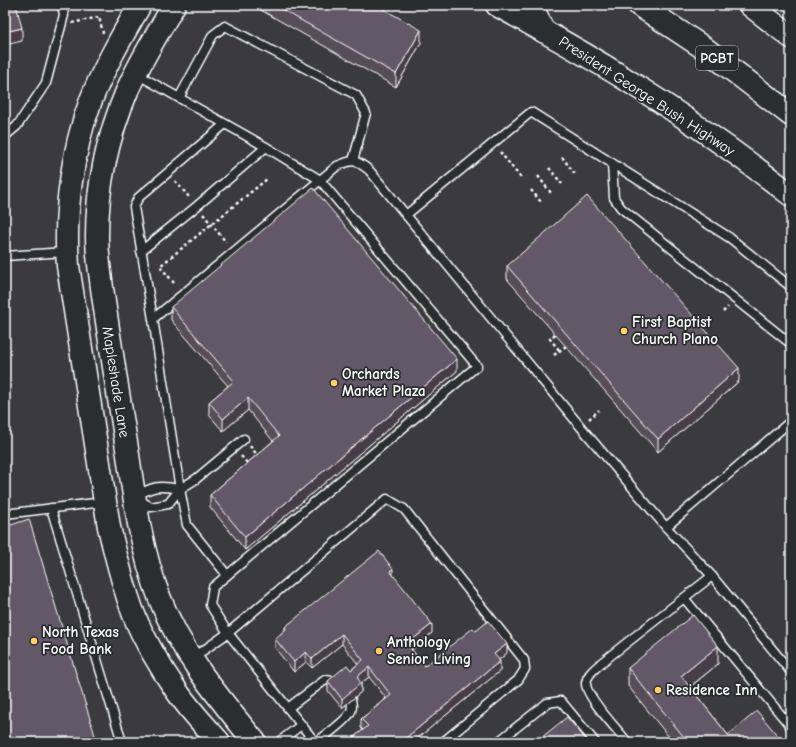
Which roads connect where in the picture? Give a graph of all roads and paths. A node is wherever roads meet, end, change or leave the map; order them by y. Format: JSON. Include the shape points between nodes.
{"nodes":[{"id":1,"x":62,"y":5,"type":"edge"},
{"id":2,"x":140,"y":5,"type":"edge"},
{"id":3,"x":174,"y":5,"type":"edge"},
{"id":4,"x":498,"y":5,"type":"edge"},
{"id":5,"x":532,"y":5,"type":"edge"},
{"id":6,"x":639,"y":5,"type":"edge"},
{"id":7,"x":750,"y":5,"type":"edge"},
{"id":8,"x":70,"y":23,"type":"dead end"},
{"id":9,"x":543,"y":30,"type":"junction"},
{"id":10,"x":791,"y":37,"type":"edge"},
{"id":11,"x":107,"y":48,"type":"junction"},
{"id":12,"x":135,"y":73,"type":"junction"},
{"id":13,"x":179,"y":98,"type":"junction"},
{"id":14,"x":791,"y":115,"type":"edge"},
{"id":15,"x":225,"y":124,"type":"junction"},
{"id":16,"x":5,"y":136,"type":"edge"},
{"id":17,"x":266,"y":147,"type":"junction"},
{"id":18,"x":499,"y":151,"type":"dead end"},
{"id":19,"x":562,"y":157,"type":"dead end"},
{"id":20,"x":352,"y":161,"type":"junction"},
{"id":21,"x":612,"y":163,"type":"junction"},
{"id":22,"x":549,"y":168,"type":"dead end"},
{"id":23,"x":575,"y":174,"type":"dead end"},
{"id":24,"x":538,"y":176,"type":"dead end"},
{"id":25,"x":521,"y":178,"type":"dead end"},
{"id":26,"x":267,"y":179,"type":"dead end"},
{"id":27,"x":174,"y":180,"type":"dead end"},
{"id":28,"x":320,"y":180,"type":"junction"},
{"id":29,"x":562,"y":184,"type":"dead end"},
{"id":30,"x":531,"y":190,"type":"dead end"},
{"id":31,"x":551,"y":193,"type":"dead end"},
{"id":32,"x":791,"y":195,"type":"edge"},
{"id":33,"x":190,"y":198,"type":"dead end"},
{"id":34,"x":540,"y":202,"type":"dead end"},
{"id":35,"x":203,"y":214,"type":"dead end"},
{"id":36,"x":406,"y":215,"type":"junction"},
{"id":37,"x":212,"y":224,"type":"junction"},
{"id":38,"x":226,"y":242,"type":"dead end"},
{"id":39,"x":141,"y":251,"type":"junction"},
{"id":40,"x":67,"y":252,"type":"junction"},
{"id":41,"x":98,"y":252,"type":"junction"},
{"id":42,"x":5,"y":256,"type":"edge"},
{"id":43,"x":174,"y":283,"type":"dead end"},
{"id":44,"x":791,"y":287,"type":"edge"},
{"id":45,"x":153,"y":319,"type":"junction"},
{"id":46,"x":555,"y":334,"type":"edge"},
{"id":47,"x":791,"y":344,"type":"edge"},
{"id":48,"x":566,"y":346,"type":"edge"},
{"id":49,"x":560,"y":351,"type":"junction"},
{"id":50,"x":554,"y":355,"type":"dead end"},
{"id":51,"x":599,"y":410,"type":"dead end"},
{"id":52,"x":588,"y":420,"type":"dead end"},
{"id":53,"x":791,"y":421,"type":"edge"},
{"id":54,"x":244,"y":439,"type":"dead end"},
{"id":55,"x":251,"y":447,"type":"dead end"},
{"id":56,"x":241,"y":455,"type":"dead end"},
{"id":57,"x":260,"y":458,"type":"edge"},
{"id":58,"x":250,"y":466,"type":"edge"},
{"id":59,"x":180,"y":489,"type":"junction"},
{"id":60,"x":134,"y":497,"type":"junction"},
{"id":61,"x":105,"y":501,"type":"junction"},
{"id":62,"x":51,"y":508,"type":"junction"},
{"id":63,"x":5,"y":514,"type":"edge"},
{"id":64,"x":666,"y":527,"type":"junction"},
{"id":65,"x":227,"y":575,"type":"junction"},
{"id":66,"x":712,"y":576,"type":"junction"},
{"id":67,"x":684,"y":598,"type":"junction"},
{"id":68,"x":228,"y":633,"type":"junction"},
{"id":69,"x":191,"y":658,"type":"junction"},
{"id":70,"x":791,"y":672,"type":"edge"},
{"id":71,"x":337,"y":683,"type":"edge"},
{"id":72,"x":352,"y":700,"type":"edge"},
{"id":73,"x":288,"y":708,"type":"junction"},
{"id":74,"x":301,"y":725,"type":"junction"},
{"id":75,"x":791,"y":727,"type":"edge"},
{"id":76,"x":122,"y":742,"type":"edge"},
{"id":77,"x":218,"y":742,"type":"edge"},
{"id":78,"x":255,"y":742,"type":"edge"},
{"id":79,"x":280,"y":742,"type":"edge"},
{"id":80,"x":316,"y":742,"type":"edge"},
{"id":81,"x":443,"y":742,"type":"edge"},
{"id":82,"x":498,"y":742,"type":"edge"},
{"id":83,"x":595,"y":742,"type":"edge"},
{"id":84,"x":627,"y":742,"type":"edge"}],
"edges":[{"from":1,"to":16,"type":"lane","via":[[64,15],[46,83],[17,126]]},
{"from":2,"to":11,"type":"main road","name":"Mapleshade Lane"},
{"from":3,"to":12,"type":"main road","name":"Mapleshade Lane"},
{"from":4,"to":9,"type":"main road","name":"President George Bush Highway"},
{"from":5,"to":9,"type":"main road"},
{"from":6,"to":14,"type":"main road","number":"PGBT","via":[[704,48]]},
{"from":7,"to":10,"type":"main road"},
{"from":8,"to":11,"type":"path","via":[[99,17]]},
{"from":9,"to":32,"type":"main road","name":"President George Bush Highway","via":[[665,104]]},
{"from":11,"to":12,"type":"main road"},
{"from":11,"to":40,"type":"main road","name":"Mapleshade Lane","via":[[82,127],[71,182]]},
{"from":12,"to":13,"type":"lane"},
{"from":12,"to":41,"type":"main road","name":"Mapleshade Lane","via":[[110,140],[100,191]]},
{"from":13,"to":15,"type":"lane"},
{"from":13,"to":20,"type":"lane","via":[[213,35],[225,26],[356,95],[366,113]]},
{"from":15,"to":17,"type":"lane"},
{"from":15,"to":39,"type":"lane","via":[[138,198],[134,207]]},
{"from":17,"to":28,"type":"lane"},
{"from":17,"to":39,"type":"lane"},
{"from":18,"to":25,"type":"path"},
{"from":19,"to":23,"type":"path"},
{"from":20,"to":28,"type":"lane","via":[[337,166]]},
{"from":20,"to":36,"type":"lane","via":[[359,162],[369,170]]},
{"from":21,"to":36,"type":"lane","via":[[531,112]]},
{"from":21,"to":44,"type":"lane","via":[[730,238]]},
{"from":21,"to":47,"type":"lane","via":[[614,198],[620,208]]},
{"from":22,"to":29,"type":"path"},
{"from":24,"to":31,"type":"path"},
{"from":26,"to":37,"type":"path"},
{"from":27,"to":33,"type":"path"},
{"from":28,"to":45,"type":"lane"},
{"from":28,"to":65,"type":"lane","via":[[477,366]]},
{"from":30,"to":34,"type":"path"},
{"from":35,"to":37,"type":"path"},
{"from":36,"to":64,"type":"lane"},
{"from":37,"to":38,"type":"path"},
{"from":37,"to":43,"type":"path","via":[[160,266]]},
{"from":39,"to":45,"type":"lane"},
{"from":40,"to":41,"type":"main road"},
{"from":40,"to":42,"type":"lane"},
{"from":40,"to":61,"type":"main road","name":"Mapleshade Lane","via":[[71,294]]},
{"from":41,"to":60,"type":"main road","name":"Mapleshade Lane"},
{"from":45,"to":59,"type":"lane"},
{"from":46,"to":49,"type":"path","via":[[550,339]]},
{"from":48,"to":49,"type":"path"},
{"from":49,"to":50,"type":"path"},
{"from":51,"to":52,"type":"path"},
{"from":53,"to":64,"type":"lane"},
{"from":54,"to":59,"type":"lane"},
{"from":55,"to":57,"type":"path"},
{"from":56,"to":58,"type":"path"},
{"from":59,"to":60,"type":"lane","via":[[162,486],[148,489]]},
{"from":59,"to":60,"type":"lane","via":[[168,504],[151,508]]},
{"from":59,"to":65,"type":"lane","via":[[187,525]]},
{"from":60,"to":61,"type":"main road"},
{"from":60,"to":69,"type":"main road","name":"Mapleshade Lane","via":[[150,571],[172,625]]},
{"from":61,"to":62,"type":"lane"},
{"from":61,"to":77,"type":"main road","name":"Mapleshade Lane","via":[[117,562],[135,617],[176,690]]},
{"from":62,"to":63,"type":"lane"},
{"from":62,"to":76,"type":"lane"},
{"from":64,"to":66,"type":"lane"},
{"from":65,"to":68,"type":"lane","via":[[213,587],[210,605]]},
{"from":66,"to":67,"type":"lane"},
{"from":66,"to":70,"type":"lane"},
{"from":67,"to":75,"type":"lane"},
{"from":67,"to":84,"type":"lane","via":[[589,674],[586,684],[591,697]]},
{"from":68,"to":69,"type":"lane"},
{"from":68,"to":73,"type":"lane"},
{"from":68,"to":81,"type":"lane","via":[[388,499],[404,509],[524,660],[525,669],[518,680]]},
{"from":69,"to":78,"type":"main road","name":"Mapleshade Lane","via":[[214,692]]},
{"from":71,"to":73,"type":"lane","via":[[325,680]]},
{"from":72,"to":80,"type":"lane","via":[[346,718]]},
{"from":73,"to":74,"type":"lane"},
{"from":74,"to":79,"type":"lane"},
{"from":74,"to":80,"type":"lane"},
{"from":82,"to":83,"type":"lane","via":[[547,703],[561,701]]}]}
